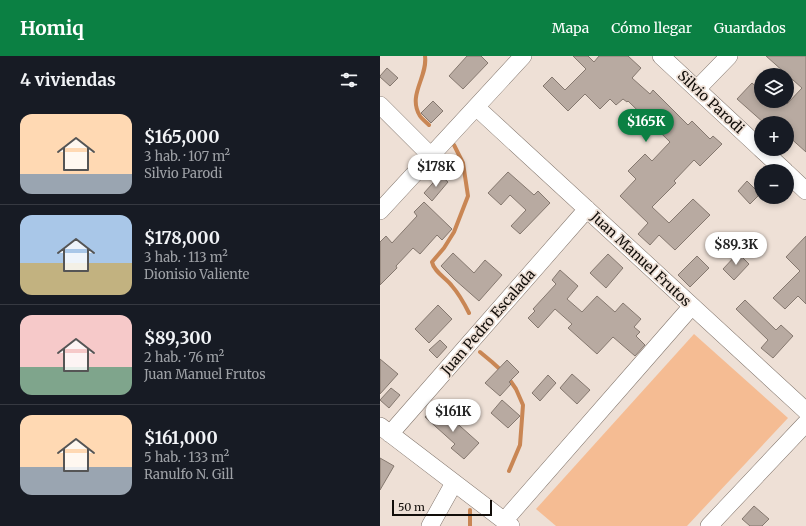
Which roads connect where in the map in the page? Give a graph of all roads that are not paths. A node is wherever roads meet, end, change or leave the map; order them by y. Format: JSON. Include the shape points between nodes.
{"nodes":[{"id":1,"x":523,"y":56,"type":"edge"},
{"id":2,"x":661,"y":56,"type":"edge"},
{"id":3,"x":728,"y":56,"type":"edge"},
{"id":4,"x":697,"y":89,"type":"junction"},
{"id":5,"x":380,"y":105,"type":"edge"},
{"id":6,"x":476,"y":107,"type":"junction"},
{"id":7,"x":754,"y":142,"type":"edge"},
{"id":8,"x":431,"y":156,"type":"junction"},
{"id":9,"x":769,"y":156,"type":"edge"},
{"id":10,"x":777,"y":164,"type":"edge"},
{"id":11,"x":794,"y":180,"type":"edge"},
{"id":12,"x":806,"y":191,"type":"edge"},
{"id":13,"x":587,"y":209,"type":"junction"},
{"id":14,"x":380,"y":211,"type":"edge"},
{"id":15,"x":692,"y":306,"type":"junction"},
{"id":16,"x":806,"y":411,"type":"edge"},
{"id":17,"x":806,"y":422,"type":"edge"},
{"id":18,"x":385,"y":430,"type":"edge"},
{"id":19,"x":454,"y":482,"type":"junction"},
{"id":20,"x":508,"y":523,"type":"edge"},
{"id":21,"x":430,"y":526,"type":"edge"},
{"id":22,"x":709,"y":526,"type":"edge"}],
"edges":[{"from":1,"to":6,"type":"street"},
{"from":2,"to":4,"type":"street","name":"Silvio Parodi"},
{"from":3,"to":4,"type":"street"},
{"from":4,"to":7,"type":"street","name":"Silvio Parodi"},
{"from":5,"to":8,"type":"street"},
{"from":6,"to":8,"type":"street"},
{"from":6,"to":13,"type":"street","name":"Juan Manuel Frutos"},
{"from":8,"to":14,"type":"street"},
{"from":9,"to":10,"type":"street","name":"Silvio Parodi"},
{"from":11,"to":12,"type":"street","name":"Silvio Parodi"},
{"from":13,"to":15,"type":"street","name":"Juan Manuel Frutos"},
{"from":13,"to":18,"type":"street","name":"Juan Pedro Escalada"},
{"from":15,"to":16,"type":"street","name":"Juan Manuel Frutos"},
{"from":15,"to":20,"type":"street"},
{"from":17,"to":22,"type":"street"},
{"from":18,"to":19,"type":"street"},
{"from":19,"to":20,"type":"street"},
{"from":19,"to":21,"type":"street"}]}
